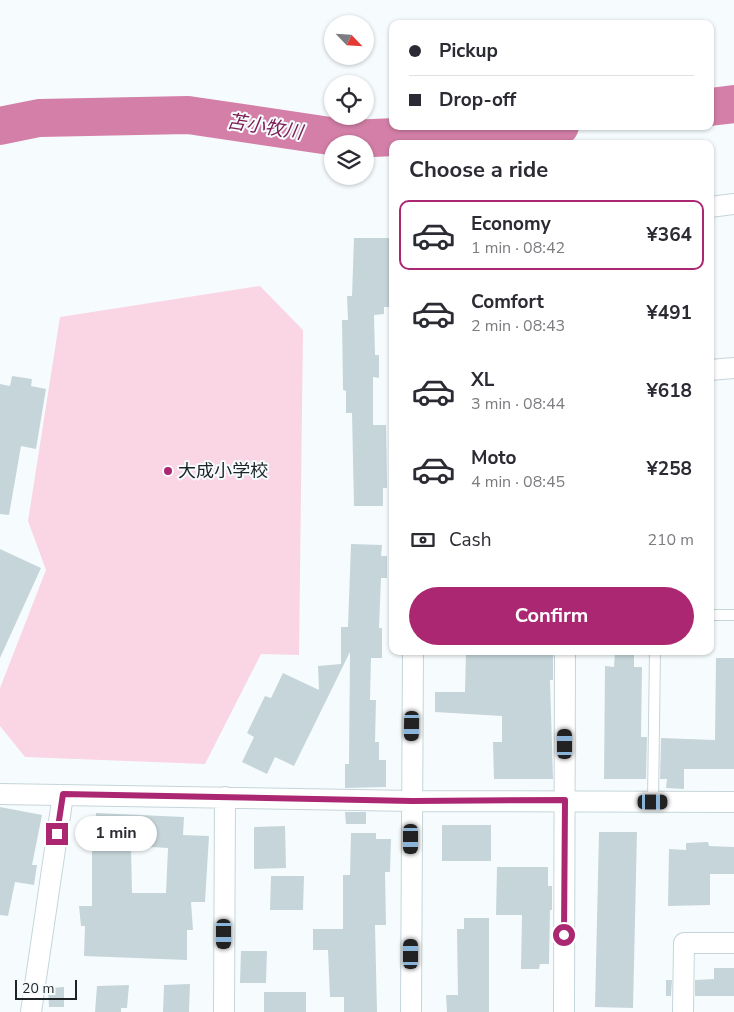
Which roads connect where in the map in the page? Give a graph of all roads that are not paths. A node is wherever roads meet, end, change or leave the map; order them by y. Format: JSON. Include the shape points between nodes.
{"nodes":[{"id":1,"x":734,"y":204,"type":"edge"},
{"id":2,"x":714,"y":206,"type":"edge"},
{"id":3,"x":734,"y":368,"type":"edge"},
{"id":4,"x":714,"y":370,"type":"edge"},
{"id":5,"x":714,"y":615,"type":"edge"},
{"id":6,"x":734,"y":615,"type":"edge"},
{"id":7,"x":413,"y":655,"type":"edge"},
{"id":8,"x":565,"y":655,"type":"edge"},
{"id":9,"x":655,"y":655,"type":"edge"},
{"id":10,"x":0,"y":794,"type":"edge"},
{"id":11,"x":63,"y":794,"type":"junction"},
{"id":12,"x":225,"y":797,"type":"junction"},
{"id":13,"x":565,"y":800,"type":"junction"},
{"id":14,"x":412,"y":801,"type":"junction"},
{"id":15,"x":653,"y":802,"type":"junction"},
{"id":16,"x":734,"y":802,"type":"edge"},
{"id":17,"x":734,"y":943,"type":"edge"},
{"id":18,"x":31,"y":1012,"type":"edge"},
{"id":19,"x":224,"y":1012,"type":"edge"},
{"id":20,"x":411,"y":1012,"type":"edge"},
{"id":21,"x":564,"y":1012,"type":"edge"},
{"id":22,"x":683,"y":1012,"type":"edge"}],
"edges":[{"from":1,"to":2,"type":"street"},
{"from":3,"to":4,"type":"street"},
{"from":5,"to":6,"type":"lane"},
{"from":7,"to":14,"type":"street"},
{"from":8,"to":13,"type":"street"},
{"from":9,"to":15,"type":"lane"},
{"from":10,"to":11,"type":"street"},
{"from":11,"to":12,"type":"street"},
{"from":11,"to":18,"type":"street"},
{"from":12,"to":14,"type":"street"},
{"from":12,"to":19,"type":"street"},
{"from":13,"to":14,"type":"street"},
{"from":13,"to":15,"type":"street"},
{"from":13,"to":21,"type":"street"},
{"from":14,"to":20,"type":"street"},
{"from":15,"to":16,"type":"street"},
{"from":17,"to":22,"type":"street","via":[[684,943]]}]}
